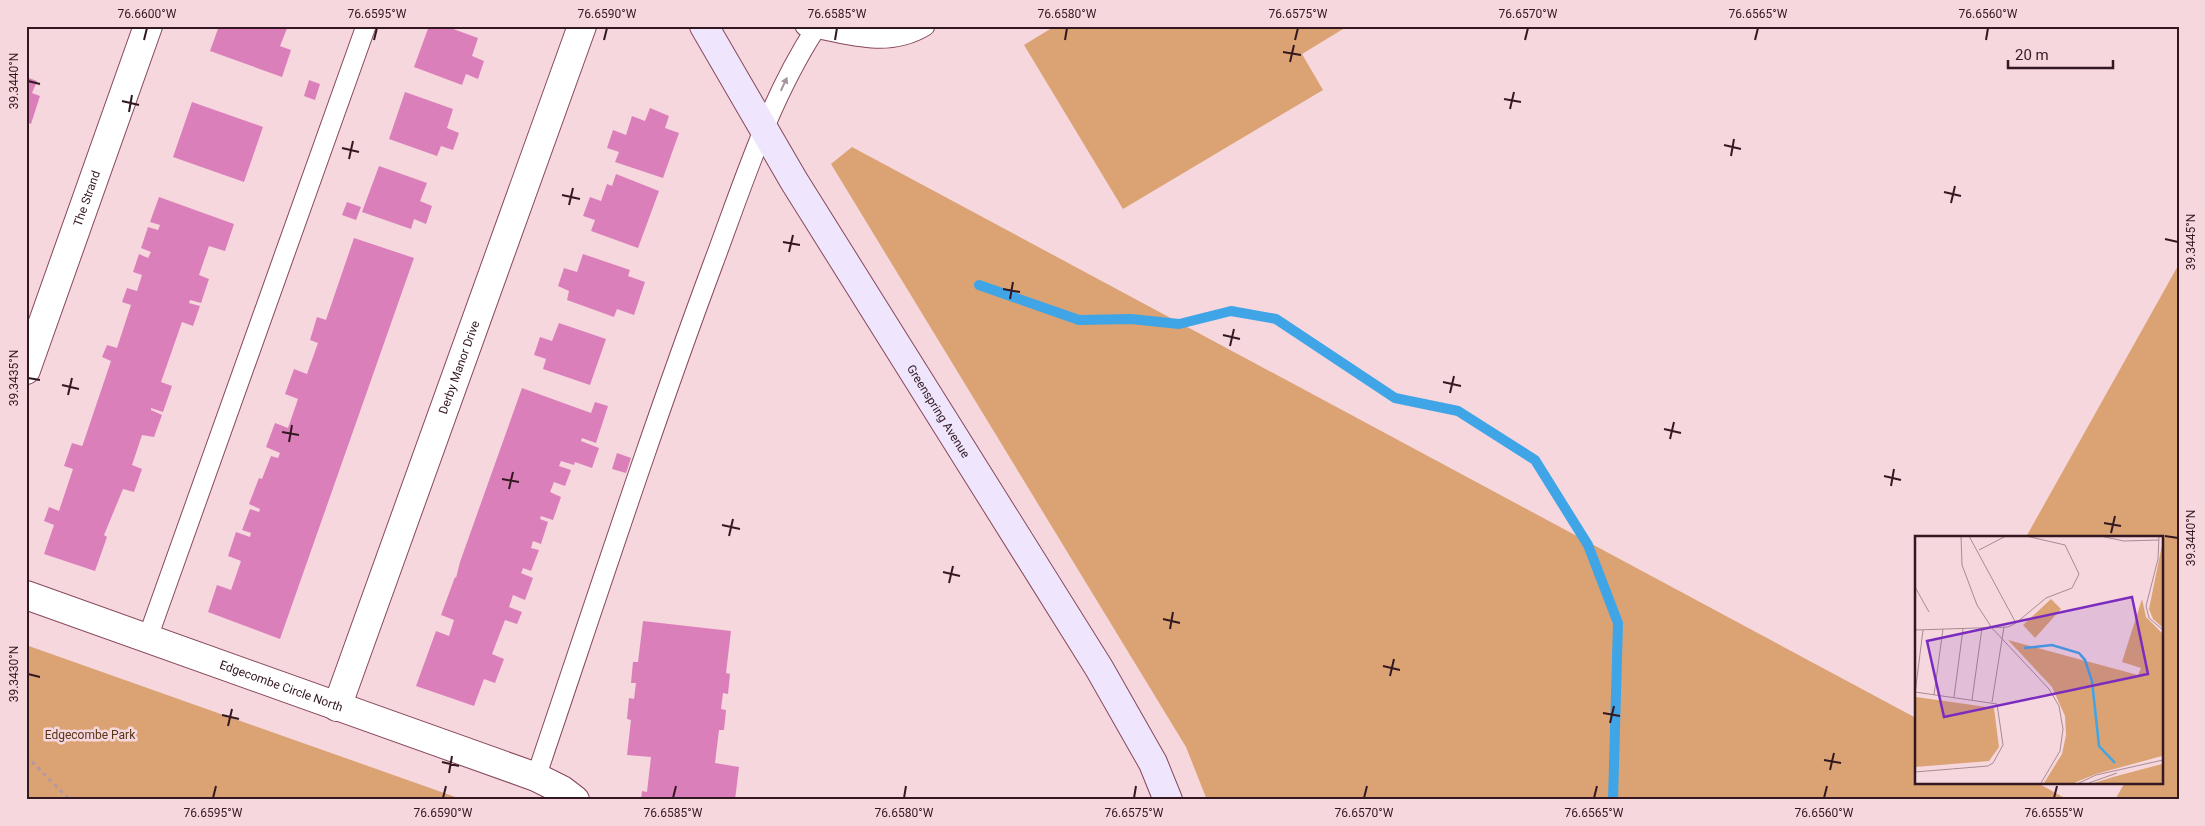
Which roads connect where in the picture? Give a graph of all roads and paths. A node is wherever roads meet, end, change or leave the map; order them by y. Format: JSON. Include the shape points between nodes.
{"nodes":[{"id":1,"x":148,"y":26,"type":"edge"},
{"id":2,"x":366,"y":26,"type":"edge"},
{"id":3,"x":582,"y":26,"type":"edge"},
{"id":4,"x":704,"y":26,"type":"edge"},
{"id":5,"x":925,"y":26,"type":"edge"},
{"id":6,"x":810,"y":27,"type":"edge"},
{"id":7,"x":764,"y":129,"type":"junction"},
{"id":8,"x":26,"y":370,"type":"edge"},
{"id":9,"x":26,"y":595,"type":"edge"},
{"id":10,"x":148,"y":638,"type":"junction"},
{"id":11,"x":337,"y":707,"type":"junction"},
{"id":12,"x":26,"y":756,"type":"edge"},
{"id":13,"x":536,"y":777,"type":"junction"},
{"id":14,"x":70,"y":800,"type":"edge"},
{"id":15,"x":575,"y":800,"type":"edge"},
{"id":16,"x":1168,"y":800,"type":"edge"}],
"edges":[{"from":1,"to":8,"type":"street","name":"The Strand"},
{"from":2,"to":10,"type":"lane"},
{"from":3,"to":11,"type":"street","name":"Derby Manor Drive"},
{"from":4,"to":7,"type":"main road","name":"Greenspring Avenue"},
{"from":5,"to":6,"type":"lane","via":[[913,34],[893,39],[867,38]]},
{"from":7,"to":6,"type":"lane","one_way":true},
{"from":7,"to":13,"type":"lane","via":[[687,334]]},
{"from":7,"to":16,"type":"main road","name":"Greenspring Avenue","via":[[1099,668],[1153,763]]},
{"from":9,"to":10,"type":"street","name":"Edgecombe Circle North"},
{"from":10,"to":11,"type":"street","name":"Edgecombe Circle North"},
{"from":11,"to":13,"type":"street","name":"Edgecombe Circle North"},
{"from":12,"to":14,"type":"path"},
{"from":13,"to":15,"type":"street","name":"Edgecombe Circle North"}]}
